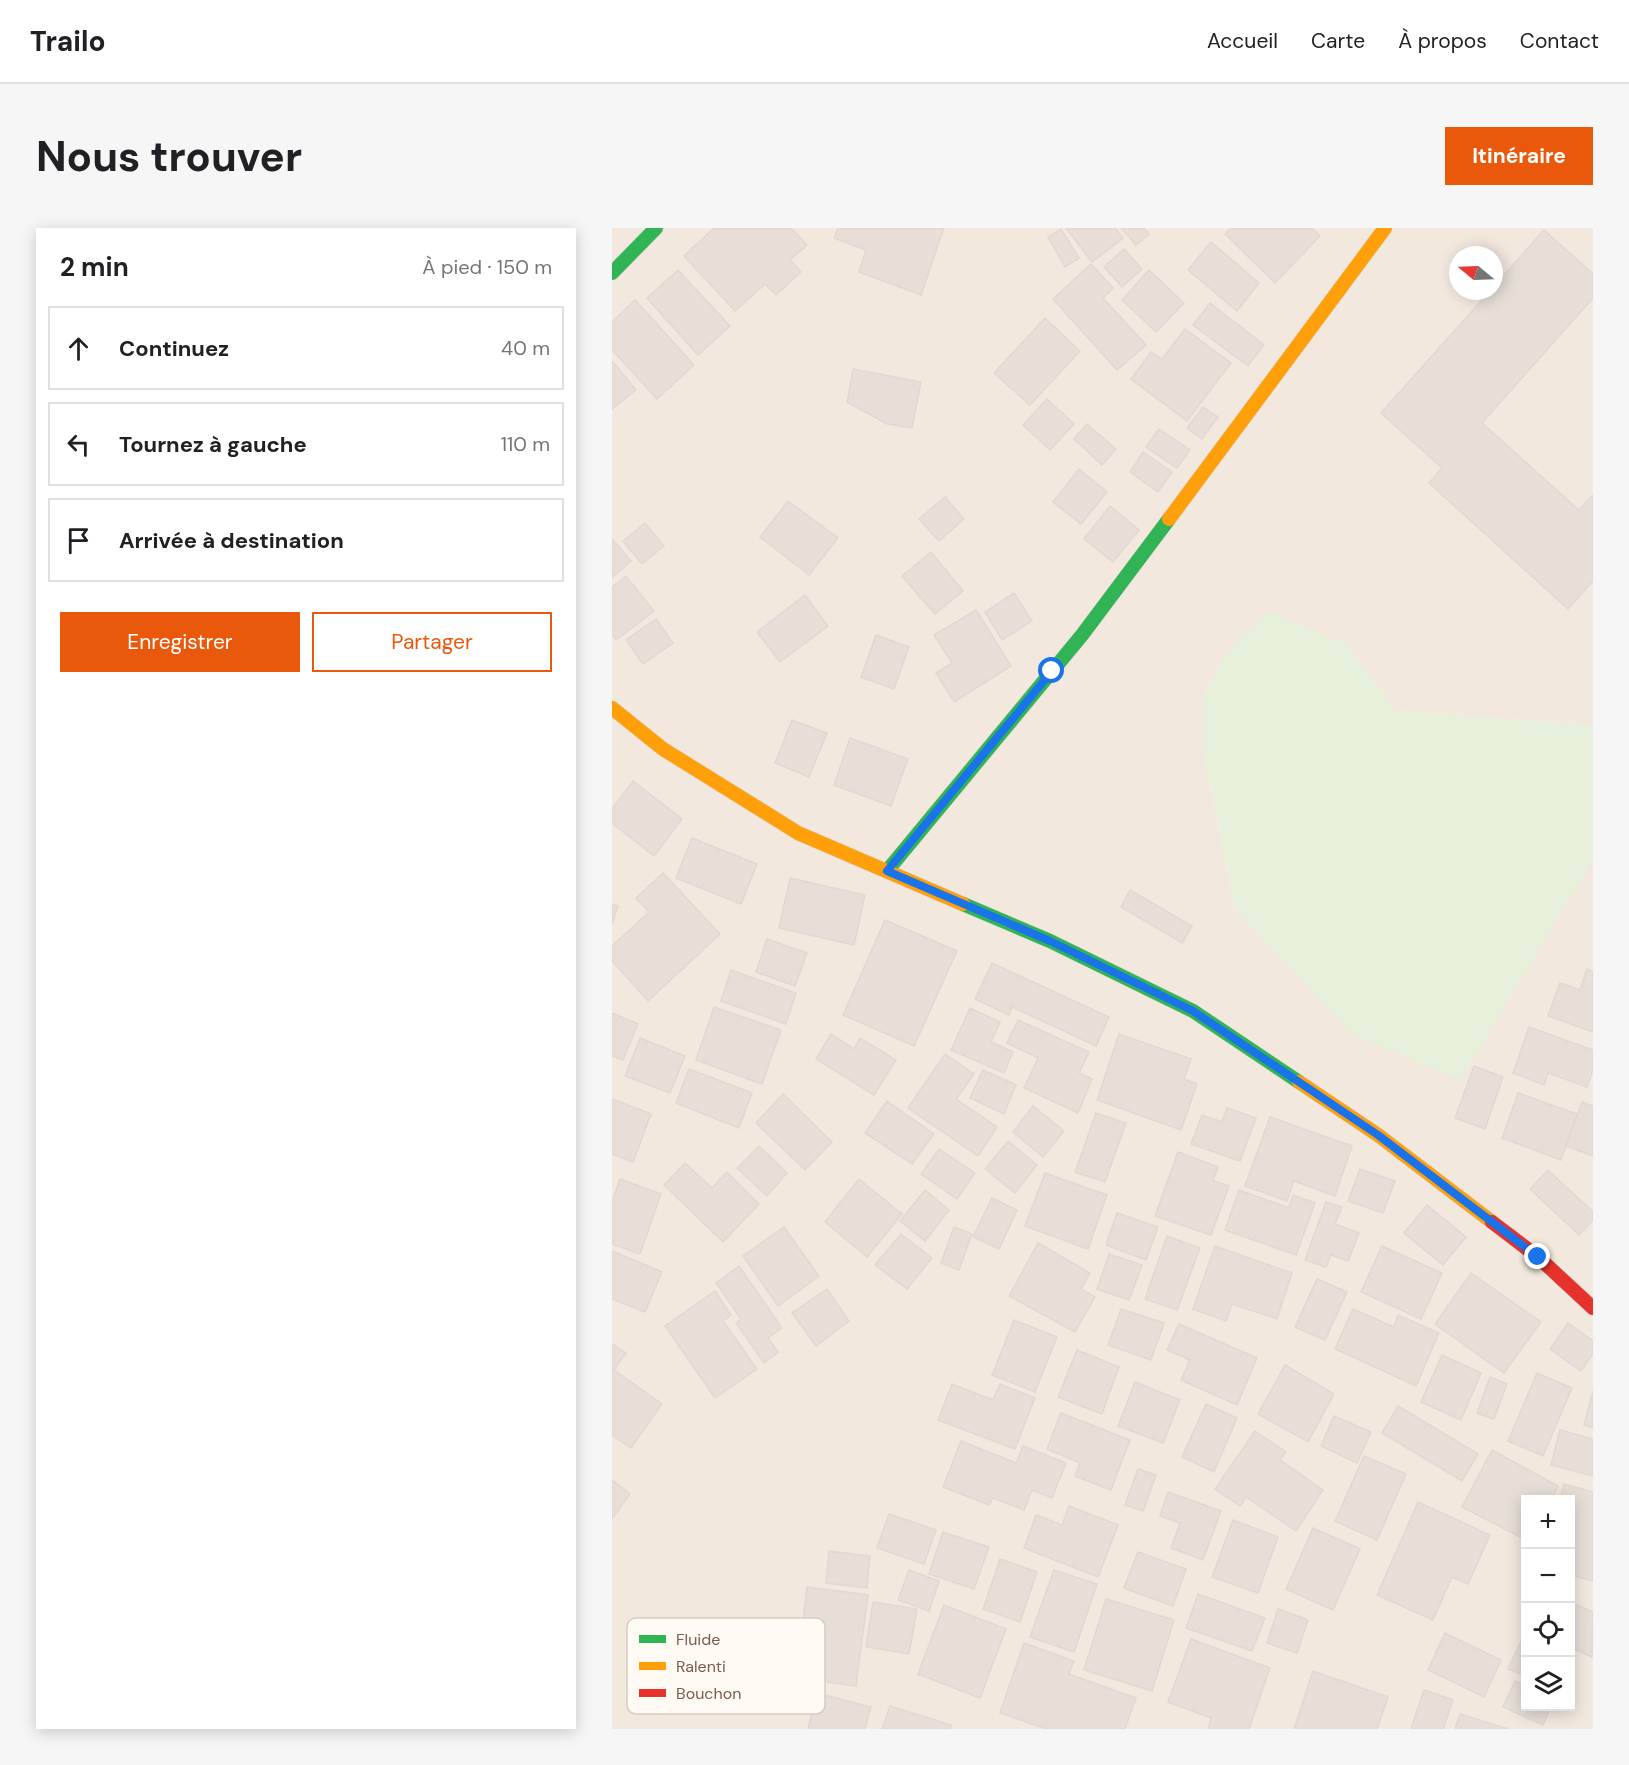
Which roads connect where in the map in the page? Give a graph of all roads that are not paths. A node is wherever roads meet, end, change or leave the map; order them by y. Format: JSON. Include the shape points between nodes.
{"nodes":[{"id":1,"x":656,"y":228,"type":"edge"},
{"id":2,"x":1385,"y":228,"type":"edge"},
{"id":3,"x":612,"y":273,"type":"edge"},
{"id":4,"x":612,"y":708,"type":"edge"},
{"id":5,"x":887,"y":871,"type":"junction"},
{"id":6,"x":1593,"y":1308,"type":"edge"}],
"edges":[{"from":1,"to":3,"type":"street"},
{"from":2,"to":5,"type":"street","via":[[1082,635]]},
{"from":4,"to":5,"type":"street","via":[[663,749],[798,833]]},
{"from":5,"to":6,"type":"street","via":[[1050,941],[1193,1011],[1378,1135],[1538,1257]]}]}
